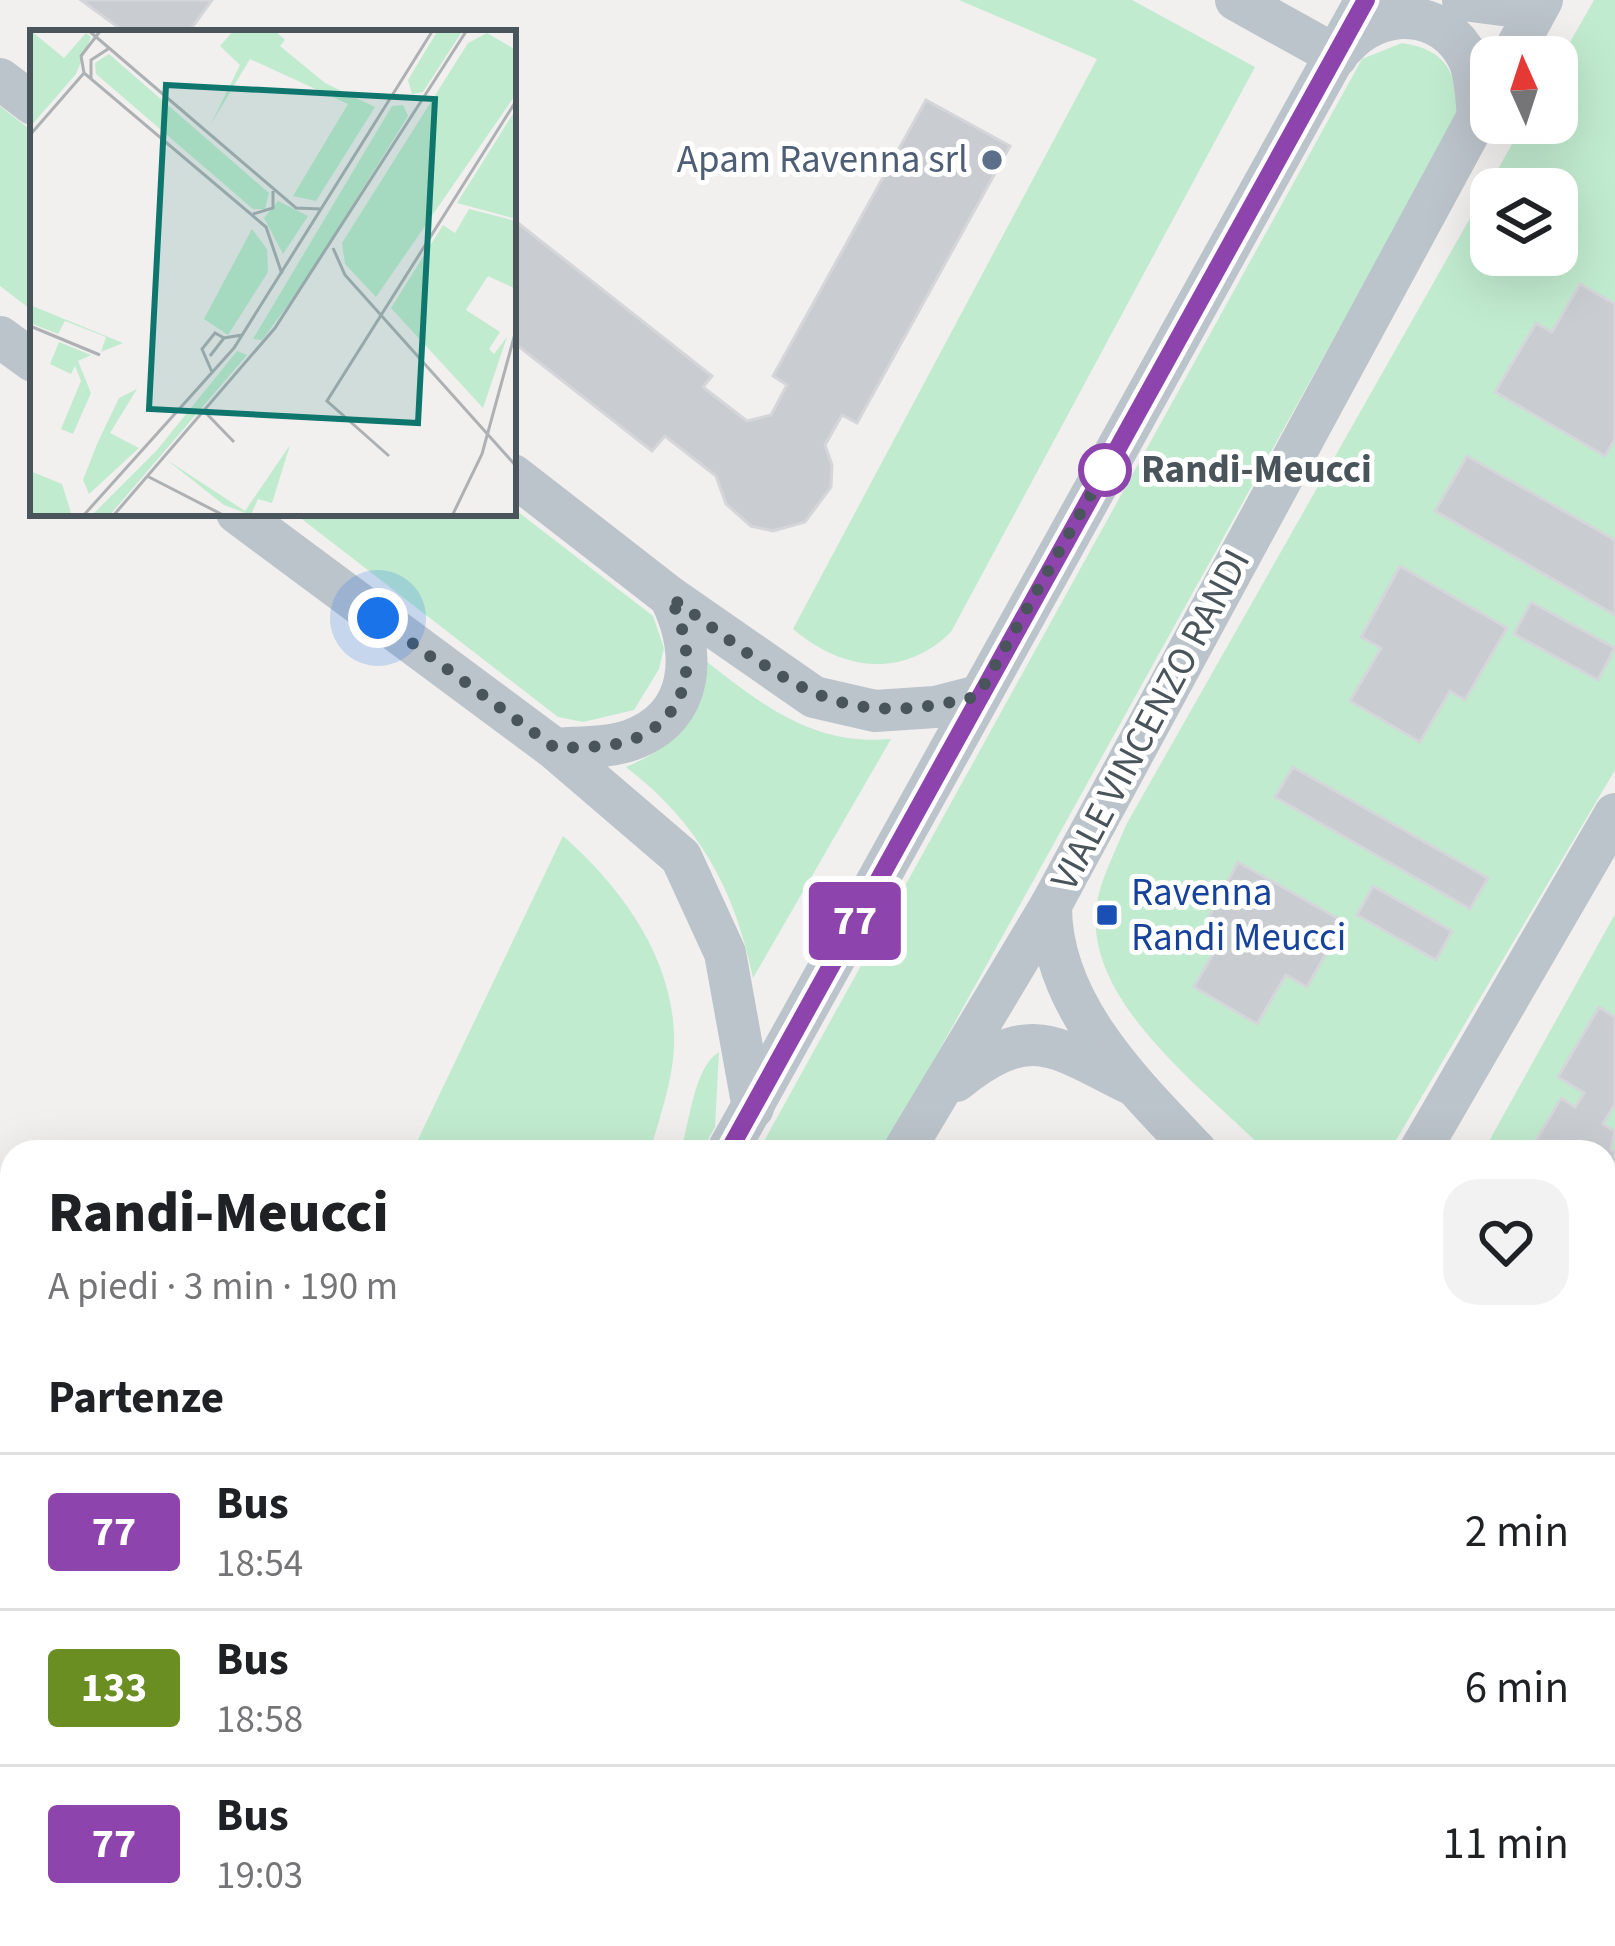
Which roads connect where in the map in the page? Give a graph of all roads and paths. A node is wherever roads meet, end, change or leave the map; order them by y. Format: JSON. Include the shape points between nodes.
{"nodes":[{"id":1,"x":1236,"y":0,"type":"edge"},
{"id":2,"x":1366,"y":0,"type":"edge"},
{"id":3,"x":1463,"y":0,"type":"edge"},
{"id":4,"x":1522,"y":0,"type":"edge"},
{"id":5,"x":1542,"y":0,"type":"edge"},
{"id":6,"x":1522,"y":36,"type":"edge"},
{"id":7,"x":1339,"y":53,"type":"junction"},
{"id":8,"x":1470,"y":63,"type":"edge"},
{"id":9,"x":0,"y":79,"type":"edge"},
{"id":10,"x":30,"y":102,"type":"edge"},
{"id":11,"x":1470,"y":132,"type":"edge"},
{"id":12,"x":0,"y":337,"type":"edge"},
{"id":13,"x":30,"y":360,"type":"edge"},
{"id":14,"x":516,"y":477,"type":"edge"},
{"id":15,"x":241,"y":516,"type":"edge"},
{"id":16,"x":670,"y":597,"type":"junction"},
{"id":17,"x":978,"y":696,"type":"junction"},
{"id":18,"x":555,"y":748,"type":"junction"},
{"id":19,"x":1615,"y":814,"type":"edge"},
{"id":20,"x":1051,"y":904,"type":"junction"},
{"id":21,"x":1132,"y":1085,"type":"junction"},
{"id":22,"x":941,"y":1093,"type":"junction"},
{"id":23,"x":753,"y":1108,"type":"junction"},
{"id":24,"x":735,"y":1140,"type":"edge"},
{"id":25,"x":912,"y":1140,"type":"edge"},
{"id":26,"x":1185,"y":1140,"type":"edge"},
{"id":27,"x":1426,"y":1140,"type":"edge"}],
"edges":[{"from":1,"to":7,"type":"street"},
{"from":2,"to":7,"type":"street"},
{"from":3,"to":4,"type":"street"},
{"from":5,"to":6,"type":"street"},
{"from":7,"to":8,"type":"street","via":[[1376,22],[1397,16],[1441,28]]},
{"from":7,"to":17,"type":"street"},
{"from":9,"to":10,"type":"street"},
{"from":11,"to":20,"type":"street","name":"VIALE VINCENZO RANDI"},
{"from":12,"to":13,"type":"street"},
{"from":14,"to":16,"type":"street"},
{"from":15,"to":18,"type":"street"},
{"from":16,"to":17,"type":"street","via":[[814,697],[875,711]]},
{"from":16,"to":18,"type":"street","via":[[690,646],[676,705],[629,741]]},
{"from":17,"to":23,"type":"street"},
{"from":18,"to":23,"type":"street","via":[[681,856],[724,953]]},
{"from":19,"to":27,"type":"street"},
{"from":20,"to":21,"type":"street","via":[[1051,945],[1069,990]]},
{"from":20,"to":22,"type":"street","name":"VIALE VINCENZO RANDI"},
{"from":21,"to":22,"type":"street","via":[[1060,1049],[1024,1042],[991,1053]]},
{"from":21,"to":26,"type":"street"},
{"from":22,"to":25,"type":"street","name":"VIALE VINCENZO RANDI"},
{"from":23,"to":24,"type":"street"}]}
